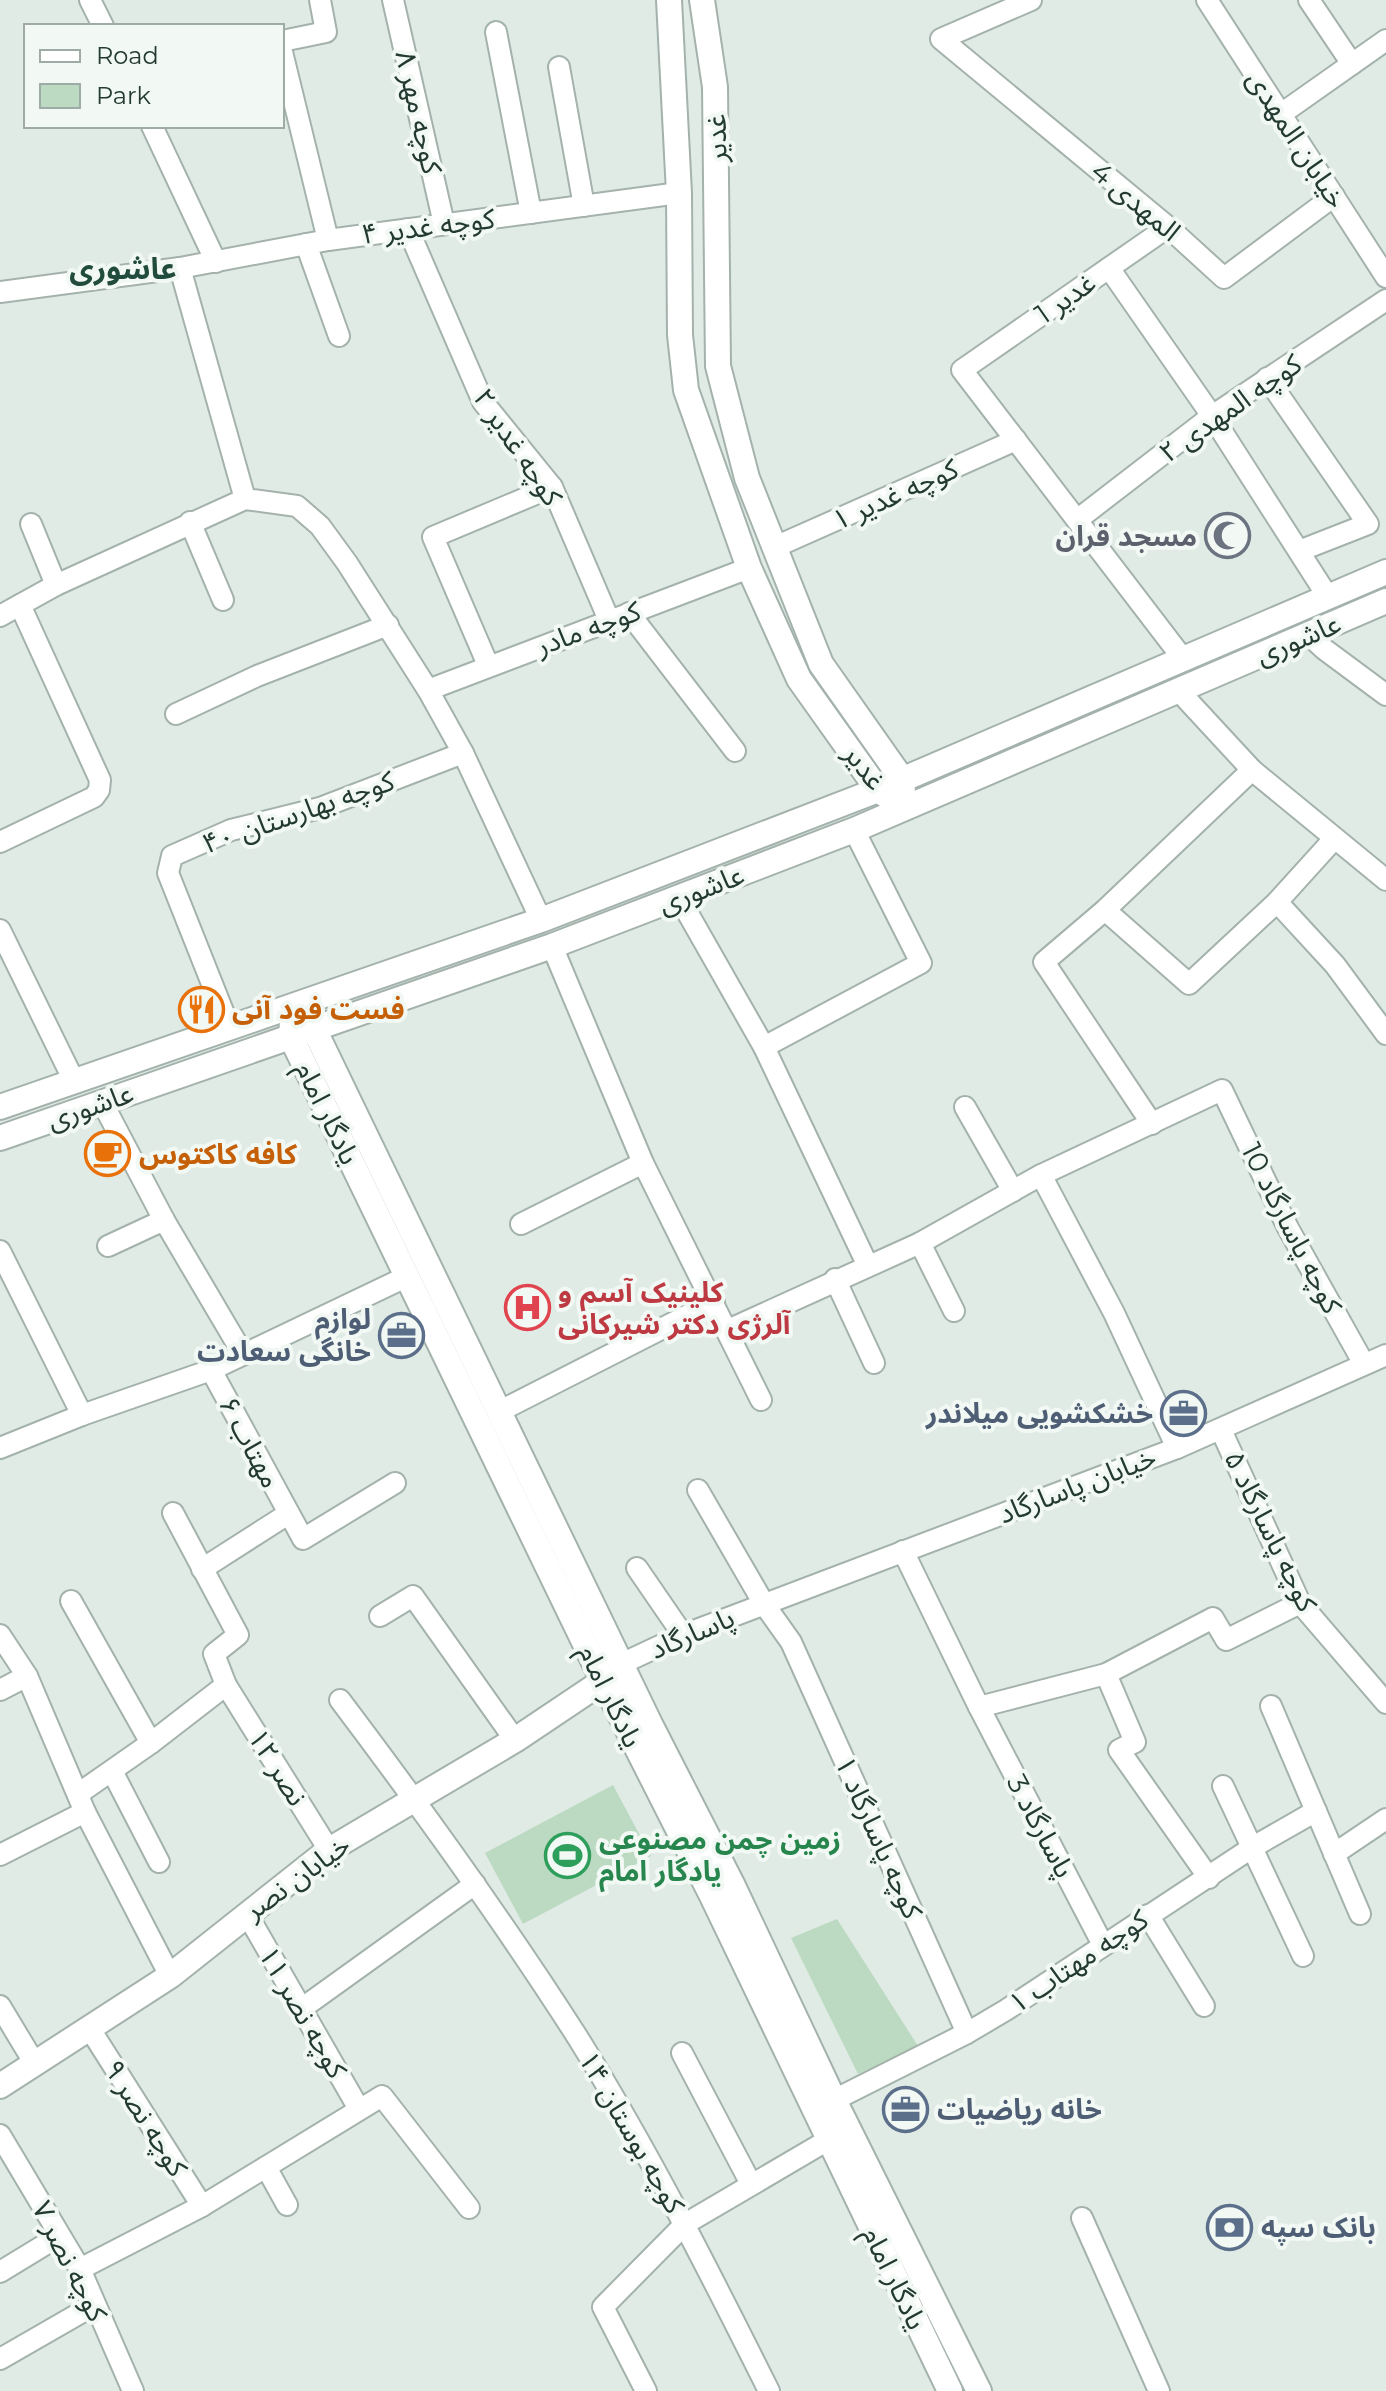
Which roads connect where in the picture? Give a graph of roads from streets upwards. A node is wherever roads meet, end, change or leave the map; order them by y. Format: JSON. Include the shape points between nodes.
{"nodes":[{"id":1,"x":90,"y":0,"type":"edge"},
{"id":2,"x":320,"y":0,"type":"edge"},
{"id":3,"x":393,"y":0,"type":"edge"},
{"id":4,"x":669,"y":0,"type":"edge"},
{"id":5,"x":702,"y":0,"type":"edge"},
{"id":6,"x":1031,"y":0,"type":"edge"},
{"id":7,"x":1207,"y":0,"type":"edge"},
{"id":8,"x":1309,"y":0,"type":"edge"},
{"id":9,"x":102,"y":24,"type":"edge"},
{"id":10,"x":496,"y":32,"type":"dead end"},
{"id":11,"x":1386,"y":40,"type":"edge"},
{"id":12,"x":284,"y":41,"type":"edge"},
{"id":13,"x":284,"y":60,"type":"edge"},
{"id":14,"x":1352,"y":64,"type":"junction"},
{"id":15,"x":559,"y":67,"type":"dead end"},
{"id":16,"x":1281,"y":114,"type":"junction"},
{"id":17,"x":153,"y":128,"type":"edge"},
{"id":18,"x":679,"y":193,"type":"junction"},
{"id":19,"x":1334,"y":196,"type":"junction"},
{"id":20,"x":584,"y":206,"type":"junction"},
{"id":21,"x":531,"y":213,"type":"junction"},
{"id":22,"x":444,"y":224,"type":"junction"},
{"id":23,"x":1168,"y":227,"type":"junction"},
{"id":24,"x":408,"y":229,"type":"junction"},
{"id":25,"x":328,"y":240,"type":"junction"},
{"id":26,"x":306,"y":244,"type":"junction"},
{"id":27,"x":216,"y":262,"type":"junction"},
{"id":28,"x":180,"y":268,"type":"junction"},
{"id":29,"x":1109,"y":268,"type":"junction"},
{"id":30,"x":1386,"y":277,"type":"edge"},
{"id":31,"x":0,"y":292,"type":"edge"},
{"id":32,"x":1386,"y":300,"type":"edge"},
{"id":33,"x":339,"y":336,"type":"dead end"},
{"id":34,"x":1267,"y":378,"type":"junction"},
{"id":35,"x":1212,"y":416,"type":"junction"},
{"id":36,"x":1016,"y":440,"type":"junction"},
{"id":37,"x":552,"y":487,"type":"junction"},
{"id":38,"x":245,"y":499,"type":"junction"},
{"id":39,"x":1077,"y":520,"type":"junction"},
{"id":40,"x":190,"y":522,"type":"junction"},
{"id":41,"x":31,"y":524,"type":"dead end"},
{"id":42,"x":775,"y":547,"type":"junction"},
{"id":43,"x":1299,"y":551,"type":"junction"},
{"id":44,"x":749,"y":568,"type":"junction"},
{"id":45,"x":1386,"y":572,"type":"edge"},
{"id":46,"x":56,"y":585,"type":"junction"},
{"id":47,"x":1328,"y":597,"type":"junction"},
{"id":48,"x":223,"y":600,"type":"dead end"},
{"id":49,"x":1386,"y":601,"type":"edge"},
{"id":50,"x":20,"y":605,"type":"junction"},
{"id":51,"x":629,"y":613,"type":"junction"},
{"id":52,"x":0,"y":616,"type":"edge"},
{"id":53,"x":609,"y":620,"type":"junction"},
{"id":54,"x":388,"y":625,"type":"junction"},
{"id":55,"x":1309,"y":635,"type":"junction"},
{"id":56,"x":1184,"y":660,"type":"junction"},
{"id":57,"x":821,"y":664,"type":"junction"},
{"id":58,"x":488,"y":665,"type":"junction"},
{"id":59,"x":799,"y":679,"type":"junction"},
{"id":60,"x":428,"y":690,"type":"junction"},
{"id":61,"x":1178,"y":690,"type":"junction"},
{"id":62,"x":1386,"y":695,"type":"edge"},
{"id":63,"x":176,"y":714,"type":"dead end"},
{"id":64,"x":735,"y":751,"type":"dead end"},
{"id":65,"x":463,"y":753,"type":"junction"},
{"id":66,"x":1252,"y":770,"type":"junction"},
{"id":67,"x":902,"y":779,"type":"junction"},
{"id":68,"x":878,"y":790,"type":"junction"},
{"id":69,"x":903,"y":807,"type":"junction"},
{"id":70,"x":854,"y":830,"type":"junction"},
{"id":71,"x":1,"y":838,"type":"edge"},
{"id":72,"x":1334,"y":839,"type":"junction"},
{"id":73,"x":1386,"y":880,"type":"edge"},
{"id":74,"x":1277,"y":902,"type":"junction"},
{"id":75,"x":686,"y":910,"type":"dead end"},
{"id":76,"x":1105,"y":910,"type":"junction"},
{"id":77,"x":541,"y":920,"type":"junction"},
{"id":78,"x":0,"y":930,"type":"edge"},
{"id":79,"x":552,"y":946,"type":"junction"},
{"id":80,"x":293,"y":1007,"type":"junction"},
{"id":81,"x":230,"y":1029,"type":"junction"},
{"id":82,"x":302,"y":1033,"type":"junction"},
{"id":83,"x":1386,"y":1034,"type":"edge"},
{"id":84,"x":764,"y":1047,"type":"junction"},
{"id":85,"x":323,"y":1075,"type":"junction"},
{"id":86,"x":74,"y":1081,"type":"junction"},
{"id":87,"x":102,"y":1102,"type":"junction"},
{"id":88,"x":0,"y":1107,"type":"edge"},
{"id":89,"x":965,"y":1107,"type":"dead end"},
{"id":90,"x":1152,"y":1124,"type":"junction"},
{"id":91,"x":0,"y":1138,"type":"edge"},
{"id":92,"x":643,"y":1163,"type":"junction"},
{"id":93,"x":1041,"y":1175,"type":"junction"},
{"id":94,"x":1013,"y":1191,"type":"junction"},
{"id":95,"x":164,"y":1220,"type":"junction"},
{"id":96,"x":521,"y":1224,"type":"dead end"},
{"id":97,"x":920,"y":1243,"type":"junction"},
{"id":98,"x":108,"y":1246,"type":"dead end"},
{"id":99,"x":0,"y":1251,"type":"edge"},
{"id":100,"x":868,"y":1266,"type":"junction"},
{"id":101,"x":408,"y":1276,"type":"junction"},
{"id":102,"x":835,"y":1279,"type":"junction"},
{"id":103,"x":714,"y":1302,"type":"junction"},
{"id":104,"x":954,"y":1311,"type":"dead end"},
{"id":105,"x":728,"y":1330,"type":"junction"},
{"id":106,"x":243,"y":1354,"type":"junction"},
{"id":107,"x":1386,"y":1355,"type":"edge"},
{"id":108,"x":874,"y":1363,"type":"dead end"},
{"id":109,"x":1364,"y":1364,"type":"junction"},
{"id":110,"x":211,"y":1370,"type":"junction"},
{"id":111,"x":761,"y":1400,"type":"dead end"},
{"id":112,"x":498,"y":1412,"type":"junction"},
{"id":113,"x":82,"y":1415,"type":"junction"},
{"id":114,"x":1221,"y":1430,"type":"junction"},
{"id":115,"x":0,"y":1448,"type":"edge"},
{"id":116,"x":1177,"y":1448,"type":"junction"},
{"id":117,"x":395,"y":1483,"type":"dead end"},
{"id":118,"x":698,"y":1490,"type":"dead end"},
{"id":119,"x":173,"y":1513,"type":"dead end"},
{"id":120,"x":288,"y":1514,"type":"junction"},
{"id":121,"x":903,"y":1551,"type":"junction"},
{"id":122,"x":637,"y":1568,"type":"dead end"},
{"id":123,"x":202,"y":1569,"type":"junction"},
{"id":124,"x":71,"y":1601,"type":"dead end"},
{"id":125,"x":1300,"y":1603,"type":"junction"},
{"id":126,"x":764,"y":1604,"type":"junction"},
{"id":127,"x":380,"y":1616,"type":"dead end"},
{"id":128,"x":0,"y":1635,"type":"edge"},
{"id":129,"x":683,"y":1635,"type":"junction"},
{"id":130,"x":621,"y":1664,"type":"junction"},
{"id":131,"x":1106,"y":1674,"type":"junction"},
{"id":132,"x":27,"y":1676,"type":"junction"},
{"id":133,"x":603,"y":1681,"type":"junction"},
{"id":134,"x":226,"y":1685,"type":"junction"},
{"id":135,"x":0,"y":1690,"type":"edge"},
{"id":136,"x":340,"y":1700,"type":"dead end"},
{"id":137,"x":1386,"y":1703,"type":"edge"},
{"id":138,"x":1271,"y":1706,"type":"dead end"},
{"id":139,"x":979,"y":1707,"type":"junction"},
{"id":140,"x":515,"y":1740,"type":"junction"},
{"id":141,"x":151,"y":1743,"type":"junction"},
{"id":142,"x":112,"y":1771,"type":"junction"},
{"id":143,"x":1223,"y":1786,"type":"dead end"},
{"id":144,"x":414,"y":1799,"type":"junction"},
{"id":145,"x":81,"y":1803,"type":"junction"},
{"id":146,"x":1316,"y":1811,"type":"junction"},
{"id":147,"x":1386,"y":1819,"type":"edge"},
{"id":148,"x":1253,"y":1847,"type":"junction"},
{"id":149,"x":329,"y":1850,"type":"junction"},
{"id":150,"x":1334,"y":1854,"type":"junction"},
{"id":151,"x":0,"y":1855,"type":"edge"},
{"id":152,"x":159,"y":1862,"type":"dead end"},
{"id":153,"x":1209,"y":1878,"type":"junction"},
{"id":154,"x":475,"y":1884,"type":"junction"},
{"id":155,"x":722,"y":1891,"type":"junction"},
{"id":156,"x":247,"y":1914,"type":"junction"},
{"id":157,"x":1360,"y":1914,"type":"dead end"},
{"id":158,"x":1148,"y":1915,"type":"junction"},
{"id":159,"x":1103,"y":1945,"type":"junction"},
{"id":160,"x":1303,"y":1956,"type":"dead end"},
{"id":161,"x":170,"y":1976,"type":"junction"},
{"id":162,"x":0,"y":2006,"type":"edge"},
{"id":163,"x":1204,"y":2006,"type":"dead end"},
{"id":164,"x":301,"y":2009,"type":"junction"},
{"id":165,"x":90,"y":2029,"type":"junction"},
{"id":166,"x":967,"y":2033,"type":"junction"},
{"id":167,"x":682,"y":2053,"type":"dead end"},
{"id":168,"x":35,"y":2064,"type":"junction"},
{"id":169,"x":0,"y":2086,"type":"edge"},
{"id":170,"x":834,"y":2100,"type":"junction"},
{"id":171,"x":359,"y":2109,"type":"junction"},
{"id":172,"x":0,"y":2135,"type":"edge"},
{"id":173,"x":828,"y":2140,"type":"junction"},
{"id":174,"x":266,"y":2167,"type":"junction"},
{"id":175,"x":751,"y":2184,"type":"junction"},
{"id":176,"x":287,"y":2205,"type":"dead end"},
{"id":177,"x":202,"y":2206,"type":"junction"},
{"id":178,"x":469,"y":2208,"type":"dead end"},
{"id":179,"x":1082,"y":2218,"type":"dead end"},
{"id":180,"x":685,"y":2224,"type":"junction"},
{"id":181,"x":59,"y":2236,"type":"junction"},
{"id":182,"x":80,"y":2269,"type":"junction"},
{"id":183,"x":0,"y":2272,"type":"edge"},
{"id":184,"x":94,"y":2305,"type":"junction"},
{"id":185,"x":0,"y":2359,"type":"edge"},
{"id":186,"x":133,"y":2391,"type":"edge"},
{"id":187,"x":646,"y":2391,"type":"edge"},
{"id":188,"x":769,"y":2391,"type":"edge"},
{"id":189,"x":950,"y":2391,"type":"edge"},
{"id":190,"x":979,"y":2391,"type":"edge"},
{"id":191,"x":1159,"y":2391,"type":"edge"}],
"edges":[{"from":1,"to":9,"type":"street"},
{"from":2,"to":12,"type":"street","via":[[326,32]]},
{"from":3,"to":22,"type":"street","name":"کوچه مهر ۸"},
{"from":4,"to":18,"type":"street","name":"غدیر"},
{"from":5,"to":42,"type":"street","name":"غدیر","via":[[715,87],[718,366],[747,478]]},
{"from":6,"to":23,"type":"street","name":"المهدی 4","via":[[941,39]]},
{"from":7,"to":16,"type":"street","name":"خیابان المهدی"},
{"from":8,"to":14,"type":"street"},
{"from":10,"to":21,"type":"street"},
{"from":11,"to":14,"type":"street"},
{"from":13,"to":25,"type":"street"},
{"from":14,"to":16,"type":"street"},
{"from":15,"to":20,"type":"street"},
{"from":16,"to":19,"type":"street","name":"خیابان المهدی"},
{"from":17,"to":27,"type":"street"},
{"from":18,"to":20,"type":"street","name":"کوچه غدیر ۴"},
{"from":18,"to":44,"type":"street","name":"غدیر","via":[[680,335],[686,390]]},
{"from":19,"to":23,"type":"street","name":"المهدی 4","via":[[1224,278]]},
{"from":19,"to":30,"type":"street","name":"خیابان المهدی"},
{"from":20,"to":21,"type":"street","name":"کوچه غدیر ۴"},
{"from":21,"to":22,"type":"street","name":"کوچه غدیر ۴"},
{"from":22,"to":24,"type":"street","name":"کوچه غدیر ۴"},
{"from":23,"to":29,"type":"street","name":"غدیر 1"},
{"from":24,"to":25,"type":"street","name":"کوچه غدیر ۴"},
{"from":24,"to":37,"type":"street","name":"کوچه غدیر ۲","via":[[483,402]]},
{"from":25,"to":26,"type":"street","name":"کوچه غدیر ۴"},
{"from":26,"to":27,"type":"street","name":"کوچه غدیر ۴"},
{"from":26,"to":33,"type":"street"},
{"from":27,"to":28,"type":"street","name":"کوچه غدیر ۴"},
{"from":28,"to":31,"type":"street","name":"کوچه غدیر ۴"},
{"from":28,"to":38,"type":"street"},
{"from":29,"to":35,"type":"street"},
{"from":29,"to":36,"type":"street","name":"غدیر 1","via":[[962,370]]},
{"from":32,"to":34,"type":"street","name":"کوچه المهدی ۲"},
{"from":34,"to":35,"type":"street","name":"کوچه المهدی ۲"},
{"from":34,"to":43,"type":"street","via":[[1368,524]]},
{"from":35,"to":39,"type":"street","name":"کوچه المهدی ۲"},
{"from":35,"to":43,"type":"street"},
{"from":36,"to":39,"type":"street"},
{"from":36,"to":42,"type":"street","name":"کوچه غدیر ۱"},
{"from":37,"to":53,"type":"street","name":"کوچه غدیر ۲"},
{"from":37,"to":58,"type":"street","via":[[433,537]]},
{"from":38,"to":40,"type":"street"},
{"from":38,"to":54,"type":"street","via":[[300,508],[320,526]]},
{"from":39,"to":56,"type":"street"},
{"from":40,"to":46,"type":"street"},
{"from":40,"to":48,"type":"street"},
{"from":41,"to":46,"type":"street"},
{"from":42,"to":57,"type":"street","name":"غدیر"},
{"from":43,"to":47,"type":"street"},
{"from":44,"to":51,"type":"street","name":"کوچه مادر"},
{"from":44,"to":59,"type":"street","name":"غدیر"},
{"from":45,"to":47,"type":"street","name":"عاشوری"},
{"from":46,"to":50,"type":"street"},
{"from":47,"to":56,"type":"street","name":"عاشوری"},
{"from":49,"to":55,"type":"street","name":"عاشوری"},
{"from":50,"to":52,"type":"street"},
{"from":50,"to":71,"type":"street","via":[[100,780],[94,797]]},
{"from":51,"to":53,"type":"street","name":"کوچه مادر"},
{"from":51,"to":64,"type":"street"},
{"from":53,"to":58,"type":"street","name":"کوچه مادر"},
{"from":54,"to":60,"type":"street"},
{"from":54,"to":63,"type":"street"},
{"from":55,"to":61,"type":"street","name":"عاشوری"},
{"from":55,"to":62,"type":"street"},
{"from":56,"to":67,"type":"street","name":"عاشوری"},
{"from":57,"to":59,"type":"street","via":[[818,672]]},
{"from":57,"to":67,"type":"street","name":"غدیر"},
{"from":58,"to":60,"type":"street","name":"کوچه مادر"},
{"from":59,"to":68,"type":"street","name":"غدیر"},
{"from":60,"to":65,"type":"street"},
{"from":61,"to":66,"type":"street"},
{"from":61,"to":69,"type":"street","name":"عاشوری"},
{"from":65,"to":77,"type":"street"},
{"from":65,"to":81,"type":"street","name":"کوچه بهارستان ۴۰","via":[[320,808],[231,830],[172,856],[168,873]]},
{"from":66,"to":72,"type":"street"},
{"from":66,"to":76,"type":"street"},
{"from":67,"to":68,"type":"street","name":"عاشوری"},
{"from":67,"to":69,"type":"street","name":"غدیر"},
{"from":68,"to":69,"type":"street","name":"غدیر"},
{"from":68,"to":77,"type":"street","name":"عاشوری"},
{"from":69,"to":70,"type":"street","name":"عاشوری"},
{"from":70,"to":79,"type":"street","name":"عاشوری"},
{"from":70,"to":84,"type":"street","via":[[921,963]]},
{"from":72,"to":73,"type":"street"},
{"from":72,"to":74,"type":"street"},
{"from":74,"to":76,"type":"street","via":[[1189,984]]},
{"from":74,"to":83,"type":"street","via":[[1335,965]]},
{"from":75,"to":84,"type":"street"},
{"from":76,"to":90,"type":"street","via":[[1044,962]]},
{"from":77,"to":80,"type":"street","name":"عاشوری"},
{"from":78,"to":86,"type":"street"},
{"from":79,"to":82,"type":"street","name":"عاشوری"},
{"from":79,"to":92,"type":"street"},
{"from":80,"to":81,"type":"street","name":"عاشوری"},
{"from":80,"to":82,"type":"street","name":"یادگار امام"},
{"from":81,"to":86,"type":"street","name":"عاشوری"},
{"from":82,"to":85,"type":"street","name":"یادگار امام"},
{"from":82,"to":87,"type":"street","name":"عاشوری"},
{"from":84,"to":100,"type":"street"},
{"from":85,"to":101,"type":"street","name":"یادگار امام"},
{"from":85,"to":112,"type":"street","name":"یادگار امام"},
{"from":86,"to":88,"type":"street","name":"عاشوری"},
{"from":87,"to":91,"type":"street","name":"عاشوری"},
{"from":87,"to":95,"type":"street"},
{"from":89,"to":94,"type":"street"},
{"from":90,"to":93,"type":"street"},
{"from":90,"to":109,"type":"street","name":"کوچه پاسارگاد 10","via":[[1222,1090],[1288,1228]]},
{"from":92,"to":96,"type":"street"},
{"from":92,"to":103,"type":"street"},
{"from":93,"to":94,"type":"street"},
{"from":93,"to":116,"type":"street"},
{"from":94,"to":97,"type":"street"},
{"from":95,"to":98,"type":"street"},
{"from":95,"to":106,"type":"street"},
{"from":97,"to":100,"type":"street"},
{"from":97,"to":104,"type":"street"},
{"from":99,"to":113,"type":"street"},
{"from":100,"to":102,"type":"street"},
{"from":101,"to":106,"type":"street"},
{"from":101,"to":133,"type":"street","name":"یادگار امام"},
{"from":102,"to":105,"type":"street"},
{"from":102,"to":108,"type":"street"},
{"from":103,"to":105,"type":"street"},
{"from":103,"to":112,"type":"street"},
{"from":105,"to":111,"type":"street"},
{"from":106,"to":110,"type":"street"},
{"from":107,"to":109,"type":"street","name":"خیابان پاسارگاد"},
{"from":109,"to":114,"type":"street","name":"خیابان پاسارگاد"},
{"from":110,"to":113,"type":"street"},
{"from":110,"to":120,"type":"street","name":"مهتاب ۶"},
{"from":112,"to":130,"type":"street","name":"یادگار امام"},
{"from":113,"to":115,"type":"street"},
{"from":114,"to":116,"type":"street","name":"خیابان پاسارگاد"},
{"from":114,"to":125,"type":"street","name":"کوچه پاسارگاد ۵"},
{"from":116,"to":121,"type":"street","name":"خیابان پاسارگاد"},
{"from":117,"to":120,"type":"street","name":"مهتاب ۶","via":[[303,1539]]},
{"from":118,"to":126,"type":"street","name":"کوچه پاسارگاد ۱"},
{"from":119,"to":123,"type":"street"},
{"from":120,"to":123,"type":"street","name":"مهتاب ۶"},
{"from":121,"to":126,"type":"street","name":"خیابان پاسارگاد"},
{"from":121,"to":139,"type":"street","name":"پاسارگاد 3"},
{"from":122,"to":129,"type":"street"},
{"from":123,"to":134,"type":"street","via":[[238,1635],[214,1654]]},
{"from":124,"to":141,"type":"street"},
{"from":125,"to":131,"type":"street","via":[[1226,1640],[1213,1618]]},
{"from":125,"to":137,"type":"street","name":"کوچه پاسارگاد ۵"},
{"from":126,"to":129,"type":"street","name":"پاسارگاد"},
{"from":126,"to":166,"type":"street","name":"کوچه پاسارگاد ۱","via":[[791,1642]]},
{"from":127,"to":140,"type":"street","via":[[413,1596]]},
{"from":128,"to":132,"type":"street"},
{"from":129,"to":130,"type":"street","name":"پاسارگاد"},
{"from":130,"to":155,"type":"street","name":"یادگار امام"},
{"from":131,"to":139,"type":"street"},
{"from":131,"to":153,"type":"street","via":[[1135,1742],[1119,1750]]},
{"from":132,"to":135,"type":"street"},
{"from":132,"to":145,"type":"street"},
{"from":133,"to":140,"type":"street","name":"خیابان نصر"},
{"from":133,"to":155,"type":"street","name":"یادگار امام"},
{"from":134,"to":141,"type":"street"},
{"from":134,"to":149,"type":"street","name":"نصر ۱۲"},
{"from":136,"to":144,"type":"street","name":"کوچه بوستان ۱۴"},
{"from":138,"to":146,"type":"street"},
{"from":139,"to":159,"type":"street","name":"پاسارگاد 3"},
{"from":140,"to":144,"type":"street","name":"خیابان نصر"},
{"from":141,"to":142,"type":"street"},
{"from":142,"to":145,"type":"street"},
{"from":142,"to":152,"type":"street"},
{"from":143,"to":148,"type":"street"},
{"from":144,"to":149,"type":"street","name":"خیابان نصر"},
{"from":144,"to":154,"type":"street","name":"کوچه بوستان ۱۴"},
{"from":145,"to":151,"type":"street"},
{"from":145,"to":161,"type":"street"},
{"from":146,"to":148,"type":"street","name":"کوچه مهتاب ۱"},
{"from":146,"to":150,"type":"street"},
{"from":147,"to":150,"type":"street"},
{"from":148,"to":153,"type":"street","name":"کوچه مهتاب ۱"},
{"from":148,"to":160,"type":"street"},
{"from":149,"to":156,"type":"street","name":"خیابان نصر"},
{"from":150,"to":157,"type":"street"},
{"from":153,"to":158,"type":"street","name":"کوچه مهتاب ۱"},
{"from":154,"to":164,"type":"street"},
{"from":154,"to":180,"type":"street","name":"کوچه بوستان ۱۴","via":[[578,2039]]},
{"from":155,"to":170,"type":"street","name":"یادگار امام"},
{"from":155,"to":173,"type":"street","name":"یادگار امام"},
{"from":156,"to":161,"type":"street","name":"خیابان نصر"},
{"from":156,"to":164,"type":"street","name":"کوچه نصر ۱۱"},
{"from":158,"to":159,"type":"street","name":"کوچه مهتاب ۱"},
{"from":158,"to":163,"type":"street"},
{"from":159,"to":166,"type":"street","name":"کوچه مهتاب ۱"},
{"from":161,"to":165,"type":"street","name":"خیابان نصر"},
{"from":162,"to":168,"type":"street"},
{"from":164,"to":171,"type":"street","name":"کوچه نصر ۱۱"},
{"from":165,"to":168,"type":"street","name":"خیابان نصر"},
{"from":165,"to":177,"type":"street","name":"کوچه نصر ۹"},
{"from":166,"to":170,"type":"street","name":"کوچه مهتاب ۱"},
{"from":167,"to":175,"type":"street"},
{"from":168,"to":169,"type":"street","name":"خیابان نصر"},
{"from":170,"to":190,"type":"street","name":"یادگار امام"},
{"from":171,"to":174,"type":"street"},
{"from":171,"to":178,"type":"street","via":[[382,2096]]},
{"from":172,"to":181,"type":"street","name":"کوچه نصر ۷"},
{"from":173,"to":175,"type":"street"},
{"from":173,"to":189,"type":"street","name":"یادگار امام"},
{"from":174,"to":176,"type":"street"},
{"from":174,"to":177,"type":"street"},
{"from":175,"to":180,"type":"street"},
{"from":177,"to":182,"type":"street"},
{"from":179,"to":191,"type":"street"},
{"from":180,"to":187,"type":"street","via":[[603,2307]]},
{"from":180,"to":188,"type":"street","name":"کوچه بوستان ۱۴"},
{"from":181,"to":182,"type":"street","name":"کوچه نصر ۷"},
{"from":181,"to":183,"type":"street"},
{"from":182,"to":184,"type":"street","name":"کوچه نصر ۷"},
{"from":184,"to":185,"type":"street"},
{"from":184,"to":186,"type":"street","name":"کوچه نصر ۷"}]}
